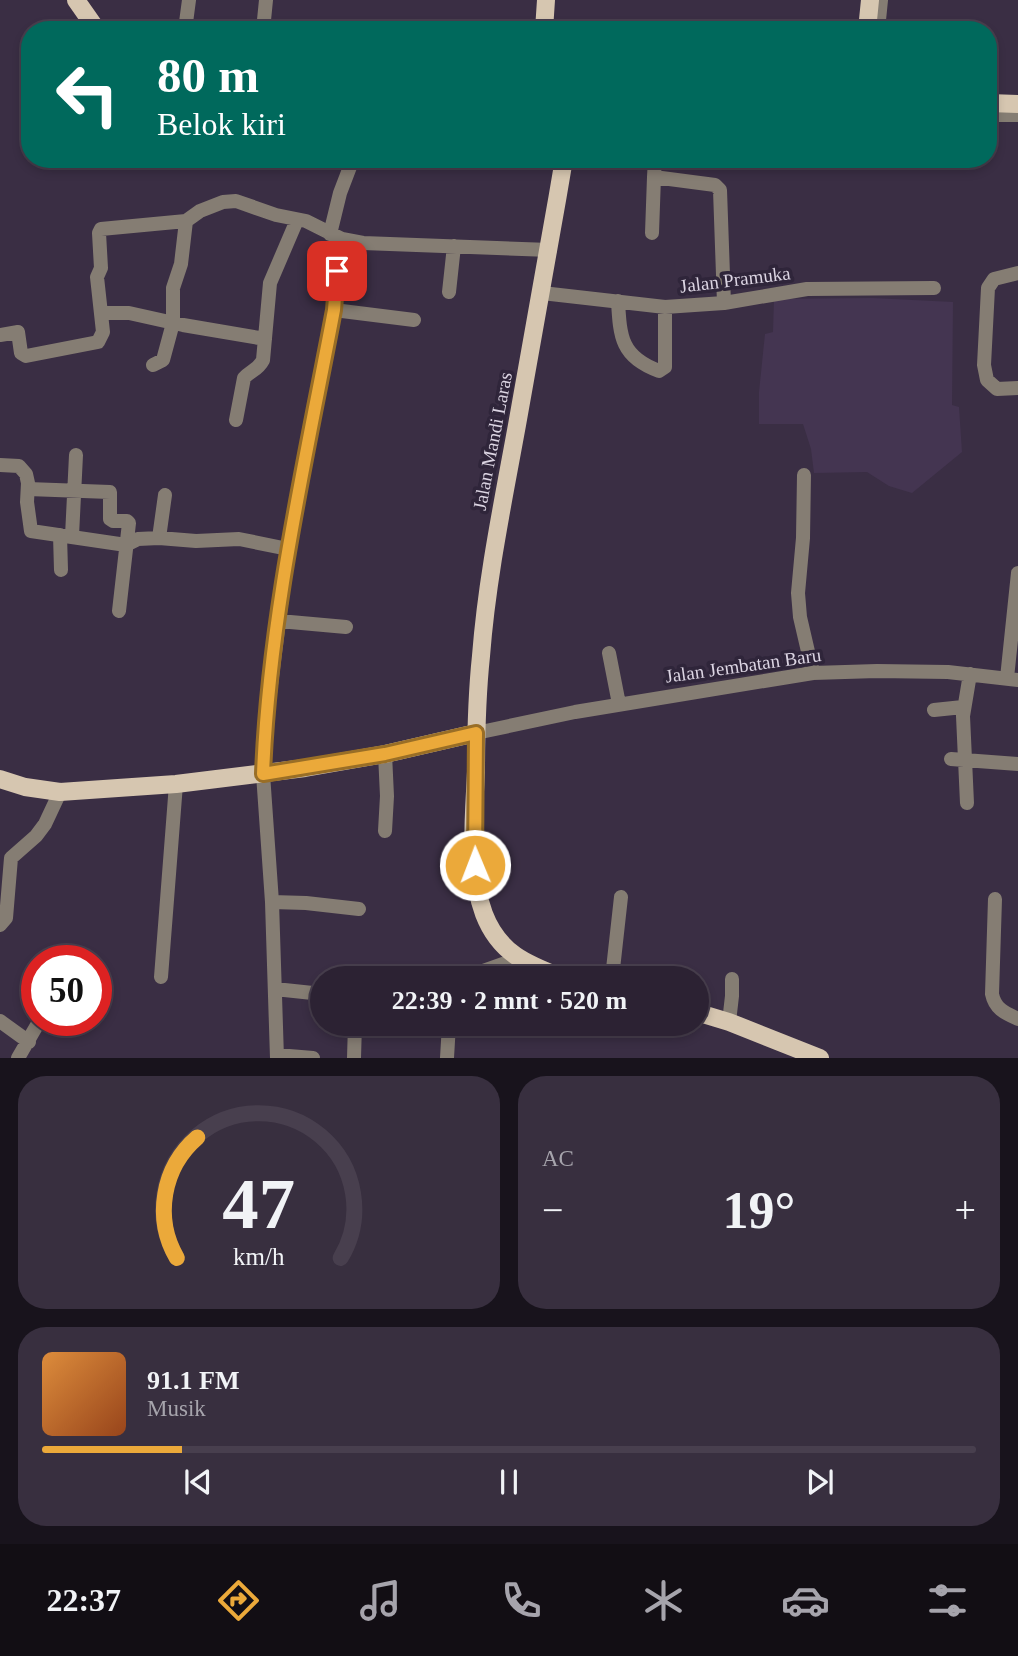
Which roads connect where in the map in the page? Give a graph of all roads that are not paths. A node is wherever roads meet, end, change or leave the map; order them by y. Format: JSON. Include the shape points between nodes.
{"nodes":[{"id":1,"x":76,"y":0,"type":"edge"},
{"id":2,"x":189,"y":0,"type":"edge"},
{"id":3,"x":266,"y":0,"type":"edge"},
{"id":4,"x":546,"y":0,"type":"edge"},
{"id":5,"x":870,"y":0,"type":"edge"},
{"id":6,"x":881,"y":0,"type":"edge"},
{"id":7,"x":91,"y":21,"type":"edge"},
{"id":8,"x":186,"y":21,"type":"edge"},
{"id":9,"x":264,"y":21,"type":"edge"},
{"id":10,"x":545,"y":21,"type":"edge"},
{"id":11,"x":868,"y":21,"type":"edge"},
{"id":12,"x":879,"y":21,"type":"edge"},
{"id":13,"x":997,"y":96,"type":"edge"},
{"id":14,"x":1018,"y":97,"type":"edge"},
{"id":15,"x":997,"y":103,"type":"edge"},
{"id":16,"x":1018,"y":104,"type":"edge"},
{"id":17,"x":997,"y":114,"type":"edge"},
{"id":18,"x":1018,"y":115,"type":"edge"},
{"id":19,"x":350,"y":168,"type":"edge"},
{"id":20,"x":563,"y":168,"type":"edge"},
{"id":21,"x":654,"y":168,"type":"edge"},
{"id":22,"x":654,"y":177,"type":"junction"},
{"id":23,"x":297,"y":220,"type":"junction"},
{"id":24,"x":186,"y":221,"type":"junction"},
{"id":25,"x":652,"y":233,"type":"dead end"},
{"id":26,"x":336,"y":237,"type":"junction"},
{"id":27,"x":454,"y":246,"type":"junction"},
{"id":28,"x":550,"y":250,"type":"junction"},
{"id":29,"x":1018,"y":273,"type":"edge"},
{"id":30,"x":934,"y":288,"type":"dead end"},
{"id":31,"x":449,"y":292,"type":"dead end"},
{"id":32,"x":542,"y":293,"type":"junction"},
{"id":33,"x":618,"y":301,"type":"junction"},
{"id":34,"x":723,"y":303,"type":"junction"},
{"id":35,"x":665,"y":307,"type":"junction"},
{"id":36,"x":334,"y":310,"type":"junction"},
{"id":37,"x":101,"y":313,"type":"junction"},
{"id":38,"x":414,"y":320,"type":"dead end"},
{"id":39,"x":173,"y":323,"type":"junction"},
{"id":40,"x":0,"y":335,"type":"edge"},
{"id":41,"x":265,"y":339,"type":"junction"},
{"id":42,"x":153,"y":365,"type":"dead end"},
{"id":43,"x":1018,"y":388,"type":"edge"},
{"id":44,"x":236,"y":420,"type":"dead end"},
{"id":45,"x":76,"y":455,"type":"dead end"},
{"id":46,"x":0,"y":465,"type":"edge"},
{"id":47,"x":804,"y":483,"type":"dead end"},
{"id":48,"x":28,"y":489,"type":"junction"},
{"id":49,"x":75,"y":491,"type":"junction"},
{"id":50,"x":165,"y":495,"type":"dead end"},
{"id":51,"x":66,"y":536,"type":"junction"},
{"id":52,"x":159,"y":538,"type":"junction"},
{"id":53,"x":126,"y":545,"type":"junction"},
{"id":54,"x":288,"y":549,"type":"junction"},
{"id":55,"x":61,"y":570,"type":"dead end"},
{"id":56,"x":1018,"y":573,"type":"edge"},
{"id":57,"x":119,"y":611,"type":"dead end"},
{"id":58,"x":278,"y":621,"type":"junction"},
{"id":59,"x":346,"y":626,"type":"dead end"},
{"id":60,"x":609,"y":653,"type":"dead end"},
{"id":61,"x":813,"y":673,"type":"junction"},
{"id":62,"x":970,"y":674,"type":"junction"},
{"id":63,"x":1012,"y":679,"type":"edge"},
{"id":64,"x":619,"y":704,"type":"junction"},
{"id":65,"x":964,"y":708,"type":"junction"},
{"id":66,"x":934,"y":710,"type":"dead end"},
{"id":67,"x":476,"y":733,"type":"junction"},
{"id":68,"x":385,"y":754,"type":"junction"},
{"id":69,"x":951,"y":759,"type":"dead end"},
{"id":70,"x":966,"y":760,"type":"junction"},
{"id":71,"x":1018,"y":764,"type":"edge"},
{"id":72,"x":263,"y":774,"type":"junction"},
{"id":73,"x":0,"y":779,"type":"edge"},
{"id":74,"x":176,"y":784,"type":"junction"},
{"id":75,"x":60,"y":792,"type":"junction"},
{"id":76,"x":967,"y":803,"type":"dead end"},
{"id":77,"x":385,"y":831,"type":"dead end"},
{"id":78,"x":7,"y":854,"type":"edge"},
{"id":79,"x":621,"y":897,"type":"dead end"},
{"id":80,"x":995,"y":899,"type":"dead end"},
{"id":81,"x":272,"y":902,"type":"junction"},
{"id":82,"x":359,"y":909,"type":"dead end"},
{"id":83,"x":0,"y":925,"type":"edge"},
{"id":84,"x":517,"y":958,"type":"junction"},
{"id":85,"x":495,"y":966,"type":"edge"},
{"id":86,"x":535,"y":966,"type":"edge"},
{"id":87,"x":613,"y":966,"type":"edge"},
{"id":88,"x":160,"y":977,"type":"dead end"},
{"id":89,"x":732,"y":979,"type":"dead end"},
{"id":90,"x":275,"y":989,"type":"junction"},
{"id":91,"x":310,"y":993,"type":"edge"},
{"id":92,"x":709,"y":1016,"type":"edge"},
{"id":93,"x":1018,"y":1019,"type":"edge"},
{"id":94,"x":0,"y":1021,"type":"edge"},
{"id":95,"x":729,"y":1022,"type":"junction"},
{"id":96,"x":32,"y":1036,"type":"edge"},
{"id":97,"x":355,"y":1036,"type":"edge"},
{"id":98,"x":448,"y":1036,"type":"edge"},
{"id":99,"x":29,"y":1042,"type":"junction"},
{"id":100,"x":277,"y":1056,"type":"edge"},
{"id":101,"x":18,"y":1058,"type":"edge"},
{"id":102,"x":313,"y":1058,"type":"edge"},
{"id":103,"x":354,"y":1058,"type":"edge"},
{"id":104,"x":447,"y":1058,"type":"edge"},
{"id":105,"x":820,"y":1058,"type":"edge"}],
"edges":[{"from":1,"to":7,"type":"main road"},
{"from":2,"to":8,"type":"street"},
{"from":3,"to":9,"type":"street"},
{"from":4,"to":10,"type":"main road"},
{"from":5,"to":11,"type":"main road"},
{"from":6,"to":12,"type":"street"},
{"from":13,"to":14,"type":"street"},
{"from":15,"to":16,"type":"main road"},
{"from":17,"to":18,"type":"street"},
{"from":19,"to":26,"type":"street","via":[[340,193]]},
{"from":20,"to":28,"type":"main road","name":"Jalan Mandi Laras"},
{"from":21,"to":22,"type":"street"},
{"from":22,"to":25,"type":"street"},
{"from":22,"to":34,"type":"street","via":[[715,185],[720,190]]},
{"from":23,"to":24,"type":"street","via":[[236,201],[200,211]]},
{"from":23,"to":26,"type":"street"},
{"from":23,"to":41,"type":"street","via":[[270,282]]},
{"from":24,"to":37,"type":"street","via":[[99,230]]},
{"from":24,"to":39,"type":"street","via":[[173,288]]},
{"from":26,"to":27,"type":"street","via":[[363,243]]},
{"from":26,"to":36,"type":"street"},
{"from":27,"to":28,"type":"street"},
{"from":27,"to":31,"type":"street"},
{"from":28,"to":32,"type":"main road","name":"Jalan Mandi Laras"},
{"from":29,"to":43,"type":"street","via":[[995,279],[988,288],[984,365],[987,380],[997,389]]},
{"from":30,"to":34,"type":"street","name":"Jalan Pramuka","via":[[807,289]]},
{"from":32,"to":33,"type":"street","name":"Jalan Pramuka"},
{"from":32,"to":67,"type":"main road","name":"Jalan Mandi Laras","via":[[491,566]]},
{"from":33,"to":35,"type":"street","name":"Jalan Pramuka"},
{"from":33,"to":35,"type":"street","via":[[621,339],[648,367],[659,371],[665,366]]},
{"from":34,"to":35,"type":"street","name":"Jalan Pramuka"},
{"from":36,"to":38,"type":"street"},
{"from":36,"to":54,"type":"street"},
{"from":37,"to":39,"type":"street","via":[[129,313]]},
{"from":37,"to":40,"type":"street","via":[[103,332],[98,342],[26,356],[21,353],[18,332]]},
{"from":39,"to":41,"type":"street"},
{"from":39,"to":42,"type":"street","via":[[163,360]]},
{"from":41,"to":44,"type":"street","via":[[260,366],[244,378]]},
{"from":45,"to":49,"type":"street"},
{"from":46,"to":48,"type":"street","via":[[22,468]]},
{"from":47,"to":61,"type":"street","via":[[798,593]]},
{"from":48,"to":49,"type":"street"},
{"from":48,"to":51,"type":"street","via":[[31,531]]},
{"from":49,"to":51,"type":"street"},
{"from":49,"to":53,"type":"street","via":[[110,492],[110,519],[128,521]]},
{"from":50,"to":52,"type":"street"},
{"from":51,"to":53,"type":"street"},
{"from":51,"to":55,"type":"street"},
{"from":52,"to":53,"type":"street"},
{"from":52,"to":54,"type":"street","via":[[239,539]]},
{"from":53,"to":57,"type":"street"},
{"from":54,"to":58,"type":"street"},
{"from":56,"to":63,"type":"street"},
{"from":58,"to":59,"type":"street"},
{"from":58,"to":72,"type":"street"},
{"from":60,"to":64,"type":"street"},
{"from":61,"to":62,"type":"street","name":"Jalan Jembatan Baru"},
{"from":61,"to":64,"type":"street","name":"Jalan Jembatan Baru"},
{"from":62,"to":63,"type":"street","name":"Jalan Jembatan Baru"},
{"from":62,"to":65,"type":"street"},
{"from":64,"to":67,"type":"street","name":"Jalan Jembatan Baru"},
{"from":65,"to":66,"type":"street"},
{"from":65,"to":70,"type":"street"},
{"from":67,"to":68,"type":"main road"},
{"from":67,"to":84,"type":"main road","name":"Jalan Mandi Laras","via":[[478,895],[496,937]]},
{"from":68,"to":72,"type":"main road"},
{"from":68,"to":77,"type":"street"},
{"from":69,"to":70,"type":"street"},
{"from":70,"to":71,"type":"street"},
{"from":70,"to":76,"type":"street"},
{"from":72,"to":74,"type":"main road"},
{"from":72,"to":81,"type":"street"},
{"from":73,"to":75,"type":"main road"},
{"from":74,"to":75,"type":"main road"},
{"from":74,"to":88,"type":"street"},
{"from":75,"to":78,"type":"street","via":[[36,836]]},
{"from":78,"to":83,"type":"street","via":[[6,918]]},
{"from":79,"to":87,"type":"street"},
{"from":80,"to":93,"type":"street","via":[[993,1004]]},
{"from":81,"to":82,"type":"street"},
{"from":81,"to":90,"type":"street"},
{"from":84,"to":85,"type":"street"},
{"from":84,"to":86,"type":"main road"},
{"from":89,"to":95,"type":"street"},
{"from":90,"to":91,"type":"street"},
{"from":90,"to":100,"type":"street"},
{"from":92,"to":95,"type":"main road"},
{"from":94,"to":99,"type":"street"},
{"from":95,"to":105,"type":"main road"},
{"from":96,"to":99,"type":"street"},
{"from":97,"to":103,"type":"street"},
{"from":98,"to":104,"type":"street"},
{"from":99,"to":101,"type":"street"},
{"from":100,"to":102,"type":"street"}]}
